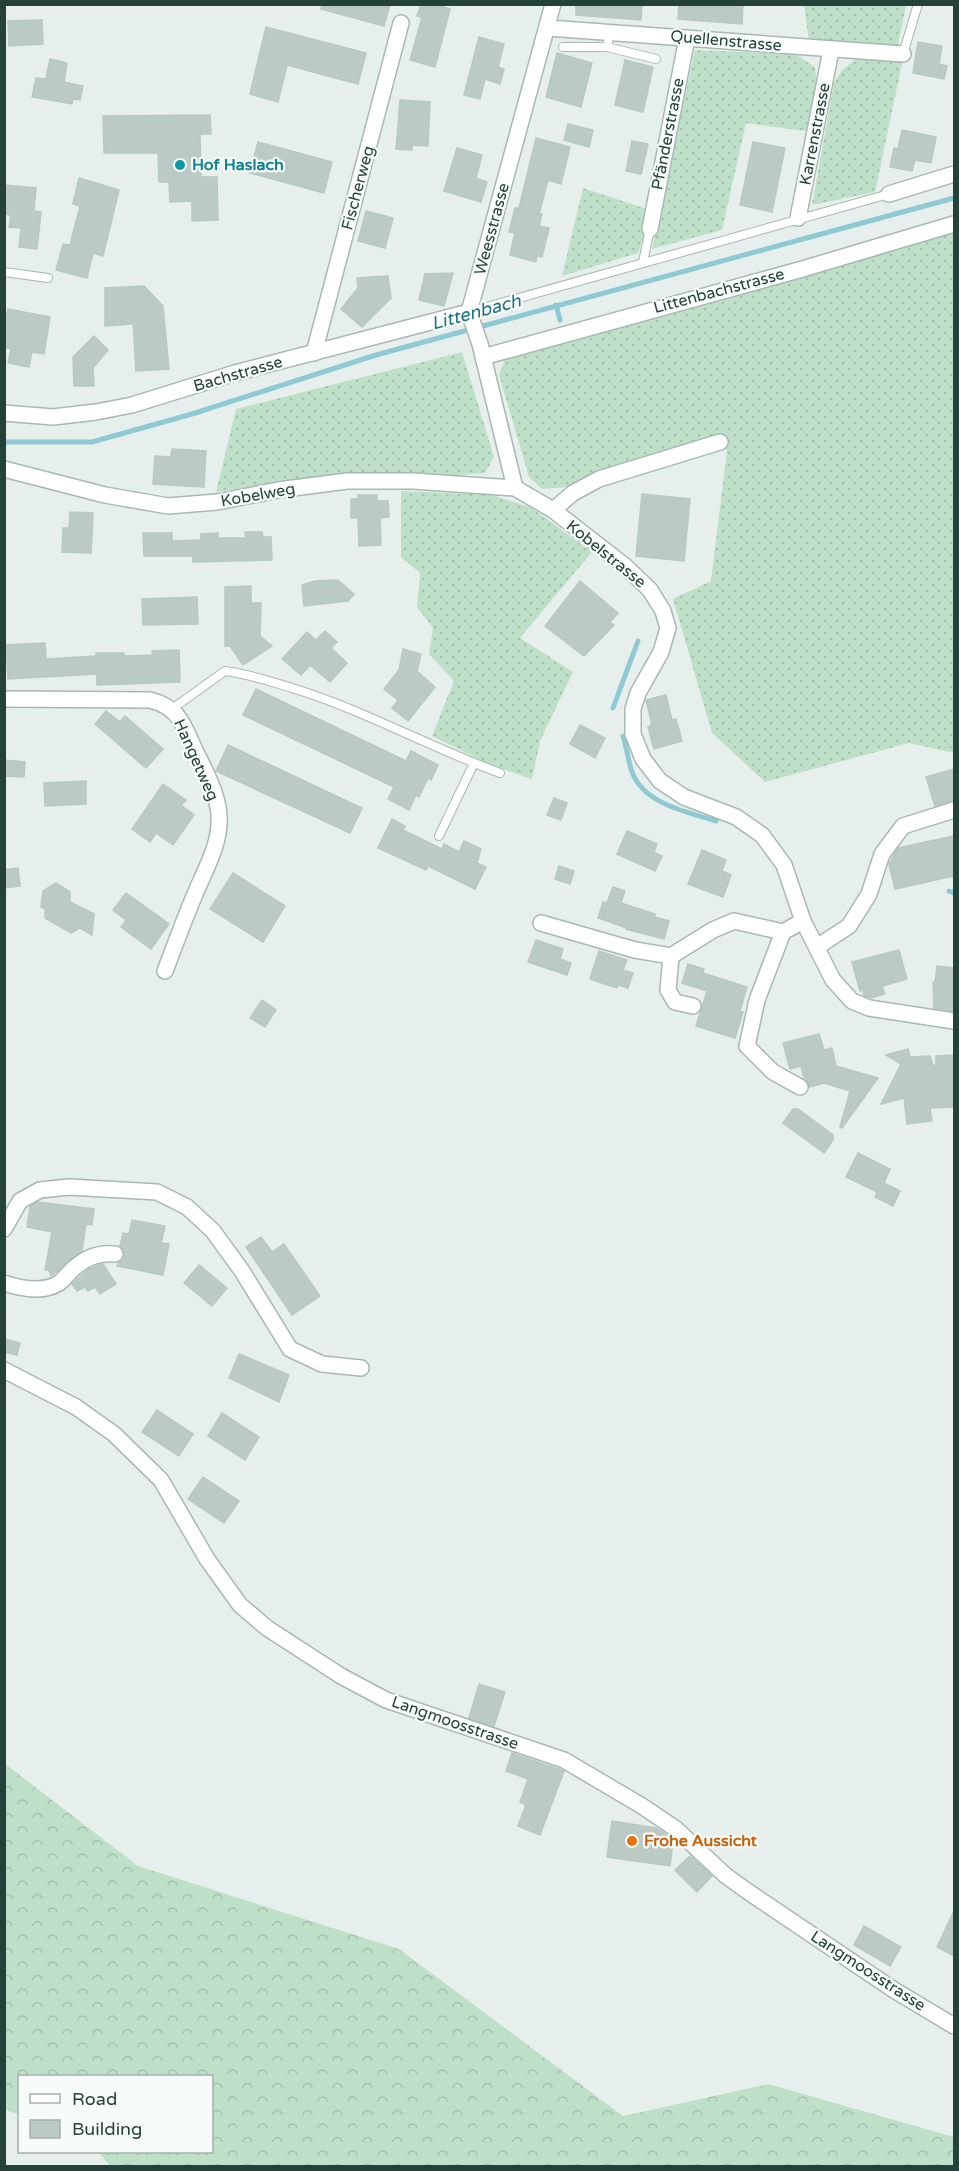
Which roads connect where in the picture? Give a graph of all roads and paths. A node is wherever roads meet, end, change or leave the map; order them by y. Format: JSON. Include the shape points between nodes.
{"nodes":[{"id":1,"x":554,"y":4,"type":"edge"},
{"id":2,"x":918,"y":4,"type":"edge"},
{"id":3,"x":401,"y":24,"type":"dead end"},
{"id":4,"x":548,"y":28,"type":"junction"},
{"id":5,"x":687,"y":38,"type":"junction"},
{"id":6,"x":608,"y":39,"type":"junction"},
{"id":7,"x":563,"y":47,"type":"dead end"},
{"id":8,"x":831,"y":50,"type":"junction"},
{"id":9,"x":903,"y":54,"type":"joint"},
{"id":10,"x":656,"y":58,"type":"dead end"},
{"id":11,"x":954,"y":174,"type":"edge"},
{"id":12,"x":889,"y":194,"type":"joint"},
{"id":13,"x":798,"y":218,"type":"junction"},
{"id":14,"x":954,"y":224,"type":"edge"},
{"id":15,"x":650,"y":230,"type":"joint"},
{"id":16,"x":643,"y":262,"type":"junction"},
{"id":17,"x":4,"y":272,"type":"edge"},
{"id":18,"x":48,"y":278,"type":"dead end"},
{"id":19,"x":470,"y":315,"type":"junction"},
{"id":20,"x":482,"y":350,"type":"junction"},
{"id":21,"x":314,"y":353,"type":"junction"},
{"id":22,"x":4,"y":413,"type":"edge"},
{"id":23,"x":720,"y":442,"type":"dead end"},
{"id":24,"x":4,"y":469,"type":"edge"},
{"id":25,"x":515,"y":488,"type":"junction"},
{"id":26,"x":552,"y":510,"type":"junction"},
{"id":27,"x":4,"y":699,"type":"edge"},
{"id":28,"x":172,"y":709,"type":"junction"},
{"id":29,"x":474,"y":763,"type":"junction"},
{"id":30,"x":500,"y":773,"type":"dead end"},
{"id":31,"x":954,"y":810,"type":"edge"},
{"id":32,"x":439,"y":836,"type":"dead end"},
{"id":33,"x":803,"y":921,"type":"junction"},
{"id":34,"x":541,"y":923,"type":"dead end"},
{"id":35,"x":783,"y":932,"type":"junction"},
{"id":36,"x":817,"y":947,"type":"junction"},
{"id":37,"x":671,"y":956,"type":"junction"},
{"id":38,"x":165,"y":971,"type":"dead end"},
{"id":39,"x":693,"y":1006,"type":"dead end"},
{"id":40,"x":954,"y":1021,"type":"edge"},
{"id":41,"x":800,"y":1087,"type":"dead end"},
{"id":42,"x":4,"y":1229,"type":"edge"},
{"id":43,"x":115,"y":1254,"type":"dead end"},
{"id":44,"x":4,"y":1283,"type":"edge"},
{"id":45,"x":361,"y":1368,"type":"dead end"},
{"id":46,"x":4,"y":1370,"type":"edge"},
{"id":47,"x":954,"y":2026,"type":"edge"}],
"edges":[{"from":1,"to":4,"type":"street","name":"Weesstrasse"},
{"from":2,"to":9,"type":"lane"},
{"from":3,"to":21,"type":"street","name":"Fischerweg"},
{"from":4,"to":6,"type":"street","name":"Quellenstrasse"},
{"from":4,"to":19,"type":"street","name":"Weesstrasse"},
{"from":5,"to":6,"type":"street","name":"Quellenstrasse"},
{"from":5,"to":8,"type":"street","name":"Quellenstrasse"},
{"from":5,"to":15,"type":"street","name":"Pfänderstrasse"},
{"from":6,"to":7,"type":"lane"},
{"from":6,"to":10,"type":"lane"},
{"from":8,"to":9,"type":"street","name":"Quellenstrasse"},
{"from":8,"to":13,"type":"street","name":"Karrenstrasse"},
{"from":11,"to":12,"type":"street"},
{"from":12,"to":13,"type":"lane"},
{"from":13,"to":16,"type":"lane"},
{"from":14,"to":20,"type":"street","name":"Littenbachstrasse","via":[[799,270]]},
{"from":15,"to":16,"type":"lane"},
{"from":16,"to":19,"type":"lane"},
{"from":17,"to":18,"type":"lane"},
{"from":19,"to":20,"type":"street"},
{"from":19,"to":21,"type":"street","name":"Bachstrasse"},
{"from":20,"to":25,"type":"street"},
{"from":21,"to":22,"type":"street","name":"Bachstrasse","via":[[96,412],[53,417]]},
{"from":23,"to":26,"type":"street","via":[[599,479]]},
{"from":24,"to":25,"type":"street","name":"Kobelweg","via":[[105,495],[168,506],[347,481]]},
{"from":25,"to":26,"type":"street","name":"Kobelstrasse"},
{"from":26,"to":33,"type":"street","name":"Kobelstrasse","via":[[625,566],[650,590],[663,611],[668,628],[661,652],[633,709],[633,734],[643,759],[660,781],[684,797],[736,817],[762,835],[784,865]]},
{"from":27,"to":28,"type":"street","name":"Hangetweg","via":[[150,700]]},
{"from":28,"to":29,"type":"lane","via":[[225,672],[249,674],[333,701]]},
{"from":28,"to":38,"type":"street","name":"Hangetweg","via":[[186,730],[216,799],[219,831]]},
{"from":29,"to":30,"type":"lane"},
{"from":29,"to":32,"type":"lane"},
{"from":31,"to":36,"type":"street","via":[[903,826],[882,854],[869,894],[849,926]]},
{"from":33,"to":35,"type":"street"},
{"from":33,"to":36,"type":"street","name":"Kobelstrasse"},
{"from":34,"to":37,"type":"street","via":[[634,950]]},
{"from":35,"to":37,"type":"street","via":[[734,921]]},
{"from":35,"to":41,"type":"street","via":[[758,1000],[747,1046],[773,1072]]},
{"from":36,"to":40,"type":"street","name":"Kobelstrasse","via":[[833,980],[852,1000],[868,1008]]},
{"from":37,"to":39,"type":"street","via":[[668,990],[675,1002]]},
{"from":42,"to":45,"type":"street","via":[[21,1201],[40,1190],[69,1187],[157,1192],[187,1207],[213,1231],[290,1349],[322,1364]]},
{"from":43,"to":44,"type":"street","via":[[92,1256],[50,1287],[34,1290]]},
{"from":46,"to":47,"type":"street","name":"Langmoosstrasse","via":[[76,1407],[114,1434],[161,1480],[233,1596],[267,1628],[341,1677],[386,1700],[564,1760],[648,1809],[747,1891]]}]}
